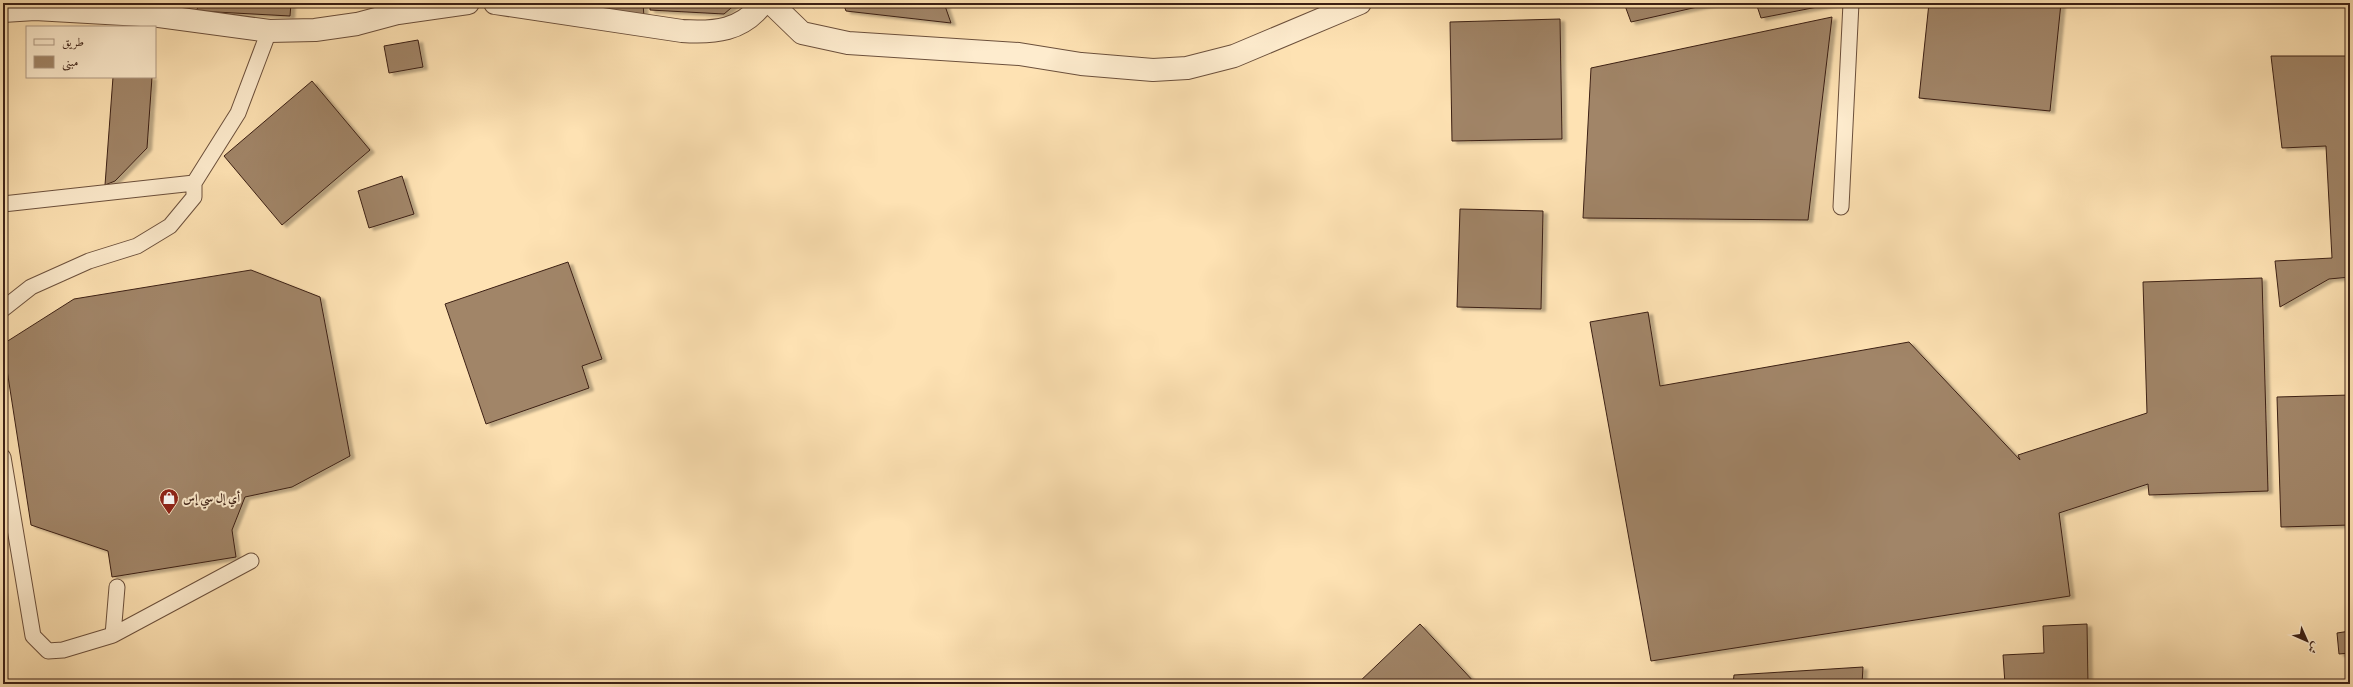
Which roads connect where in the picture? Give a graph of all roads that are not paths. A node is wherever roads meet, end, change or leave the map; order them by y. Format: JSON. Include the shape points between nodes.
{"nodes":[{"id":1,"x":468,"y":3,"type":"edge"},
{"id":2,"x":495,"y":3,"type":"edge"},
{"id":3,"x":763,"y":3,"type":"edge"},
{"id":4,"x":771,"y":3,"type":"edge"},
{"id":5,"x":1360,"y":3,"type":"edge"},
{"id":6,"x":1851,"y":3,"type":"edge"},
{"id":7,"x":3,"y":11,"type":"edge"},
{"id":8,"x":270,"y":31,"type":"junction"},
{"id":9,"x":194,"y":183,"type":"junction"},
{"id":10,"x":3,"y":204,"type":"edge"},
{"id":11,"x":1841,"y":207,"type":"dead end"},
{"id":12,"x":3,"y":309,"type":"edge"},
{"id":13,"x":3,"y":457,"type":"edge"},
{"id":14,"x":252,"y":561,"type":"dead end"},
{"id":15,"x":117,"y":587,"type":"dead end"},
{"id":16,"x":113,"y":635,"type":"junction"}],
"edges":[{"from":1,"to":8,"type":"street","via":[[398,13],[357,24],[315,30]]},
{"from":2,"to":3,"type":"street","via":[[682,31],[711,33],[753,17]]},
{"from":4,"to":5,"type":"street","via":[[802,32],[848,43],[1019,54],[1081,64],[1153,70],[1187,68],[1234,56]]},
{"from":6,"to":11,"type":"lane"},
{"from":7,"to":8,"type":"street","via":[[35,9],[159,16]]},
{"from":8,"to":9,"type":"lane","via":[[238,113]]},
{"from":9,"to":10,"type":"lane"},
{"from":9,"to":12,"type":"lane","via":[[194,197],[170,226],[137,246],[89,261],[30,287]]},
{"from":13,"to":16,"type":"lane","via":[[33,636],[48,651],[63,650]]},
{"from":14,"to":16,"type":"lane"},
{"from":15,"to":16,"type":"lane"}]}
